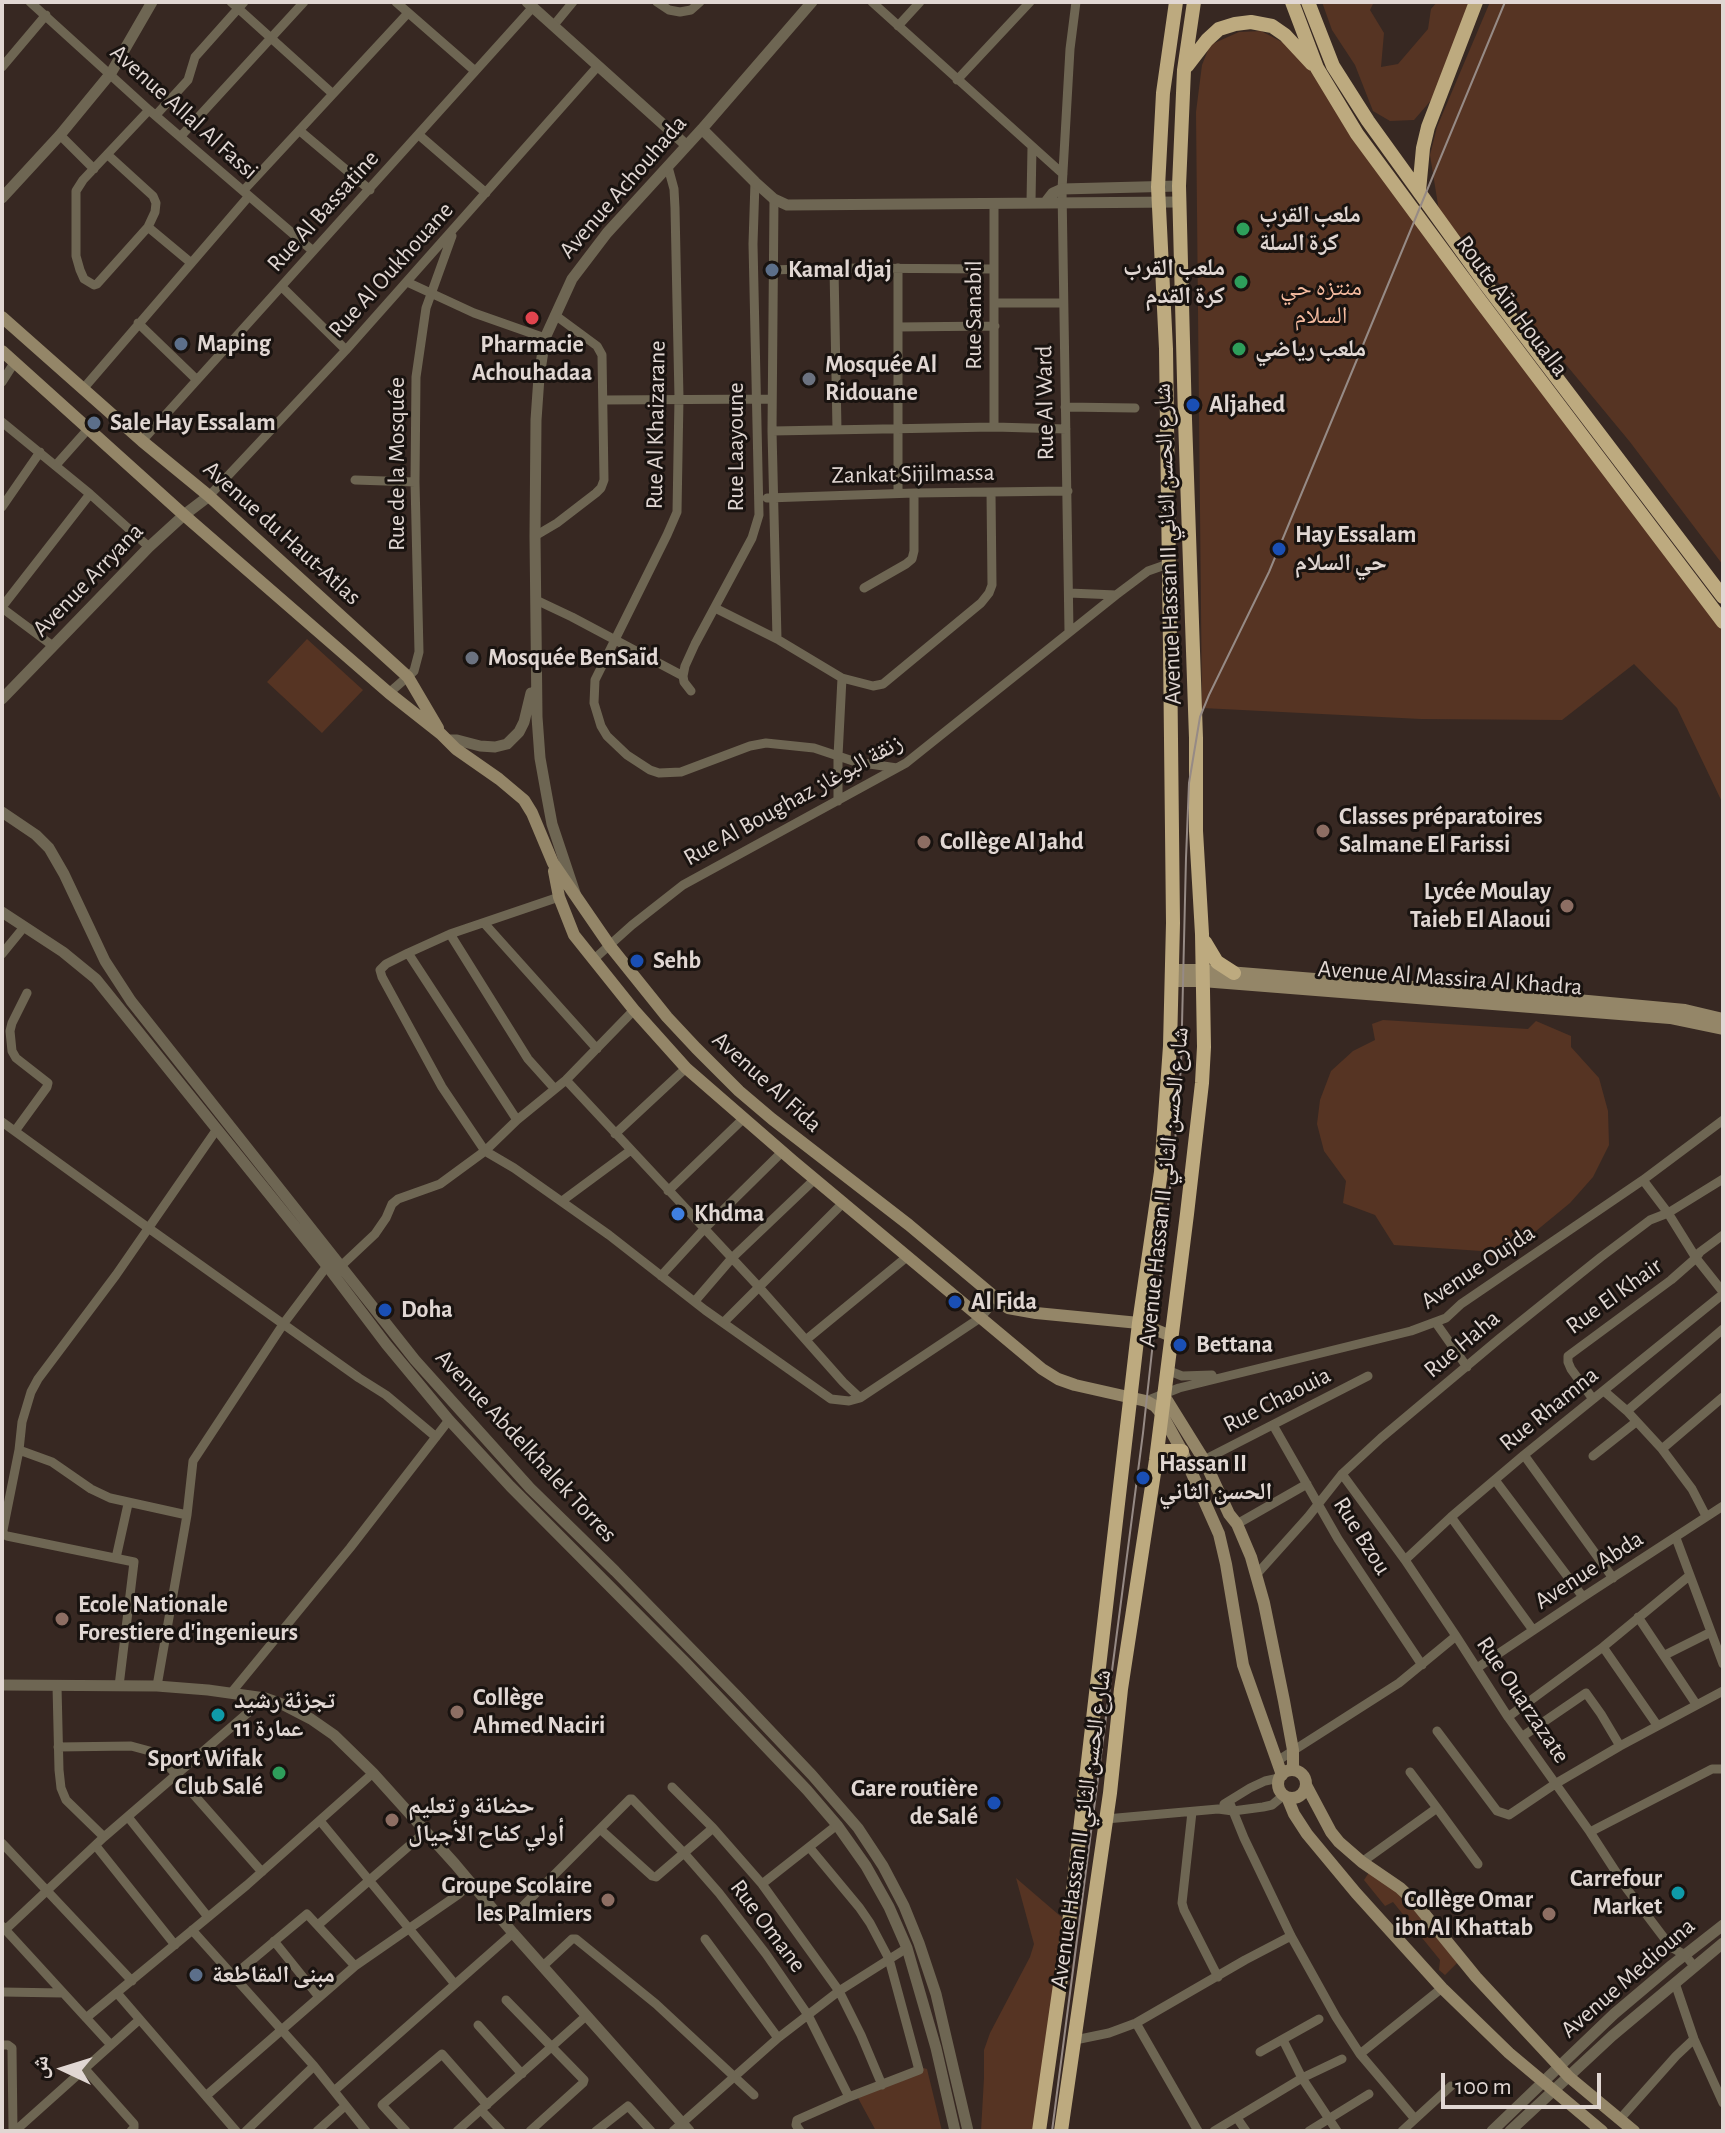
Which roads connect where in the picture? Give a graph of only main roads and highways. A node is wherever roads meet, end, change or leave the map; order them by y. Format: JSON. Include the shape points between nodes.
{"nodes":[{"id":1,"x":1176,"y":2,"type":"edge"},
{"id":2,"x":1194,"y":2,"type":"edge"},
{"id":3,"x":1292,"y":2,"type":"edge"},
{"id":4,"x":1308,"y":2,"type":"edge"},
{"id":5,"x":1476,"y":2,"type":"edge"},
{"id":6,"x":1317,"y":68,"type":"junction"},
{"id":7,"x":1184,"y":70,"type":"junction"},
{"id":8,"x":1419,"y":191,"type":"junction"},
{"id":9,"x":2,"y":317,"type":"edge"},
{"id":10,"x":2,"y":351,"type":"edge"},
{"id":11,"x":1723,"y":597,"type":"edge"},
{"id":12,"x":1723,"y":622,"type":"edge"},
{"id":13,"x":444,"y":737,"type":"junction"},
{"id":14,"x":553,"y":863,"type":"junction"},
{"id":15,"x":577,"y":900,"type":"junction"},
{"id":16,"x":561,"y":903,"type":"junction"},
{"id":17,"x":1202,"y":934,"type":"junction"},
{"id":18,"x":1234,"y":973,"type":"junction"},
{"id":19,"x":1172,"y":976,"type":"junction"},
{"id":20,"x":1202,"y":976,"type":"junction"},
{"id":21,"x":1723,"y":1019,"type":"edge"},
{"id":22,"x":1723,"y":1029,"type":"edge"},
{"id":23,"x":909,"y":1225,"type":"junction"},
{"id":24,"x":893,"y":1243,"type":"junction"},
{"id":25,"x":1139,"y":1323,"type":"junction"},
{"id":26,"x":1171,"y":1336,"type":"junction"},
{"id":27,"x":1163,"y":1394,"type":"junction"},
{"id":28,"x":1131,"y":1396,"type":"junction"},
{"id":29,"x":1161,"y":1413,"type":"junction"},
{"id":30,"x":1182,"y":1451,"type":"junction"},
{"id":31,"x":1156,"y":1460,"type":"junction"},
{"id":32,"x":1285,"y":1774,"type":"junction"},
{"id":33,"x":1306,"y":1785,"type":"junction"},
{"id":34,"x":1286,"y":1796,"type":"junction"},
{"id":35,"x":1039,"y":2131,"type":"edge"},
{"id":36,"x":1061,"y":2131,"type":"edge"},
{"id":37,"x":1602,"y":2131,"type":"edge"},
{"id":38,"x":1634,"y":2131,"type":"edge"}],
"edges":[{"from":1,"to":19,"type":"highway","name":"Avenue Hassan II شارع الحسن الثاني","via":[[1163,93],[1158,187],[1166,349]]},
{"from":2,"to":7,"type":"highway","name":"Avenue Hassan II شارع الحسن الثاني"},
{"from":3,"to":6,"type":"highway","name":"Route Aïn Houalla"},
{"from":4,"to":8,"type":"highway","name":"Route Aïn Houalla","via":[[1341,80]]},
{"from":5,"to":8,"type":"highway","via":[[1428,127]]},
{"from":6,"to":7,"type":"highway","via":[[1285,35],[1251,22],[1219,29]]},
{"from":6,"to":12,"type":"highway","name":"Route Aïn Houalla","via":[[1374,158]]},
{"from":7,"to":17,"type":"highway","name":"Avenue Hassan II شارع الحسن الثاني","via":[[1179,202]]},
{"from":8,"to":11,"type":"highway","name":"Route Aïn Houalla"},
{"from":9,"to":13,"type":"main road","name":"Avenue du Haut-Atlas","via":[[408,677]]},
{"from":10,"to":13,"type":"main road","name":"Avenue du Haut-Atlas"},
{"from":13,"to":14,"type":"main road","name":"Avenue du Haut-Atlas","via":[[524,800]]},
{"from":14,"to":15,"type":"main road"},
{"from":14,"to":16,"type":"main road","name":"Avenue Al Fida"},
{"from":15,"to":16,"type":"main road"},
{"from":15,"to":23,"type":"main road","name":"Avenue Al Fida","via":[[667,1017],[739,1091]]},
{"from":16,"to":24,"type":"main road","name":"Avenue Al Fida","via":[[574,935],[686,1068]]},
{"from":17,"to":18,"type":"highway","via":[[1217,962]]},
{"from":17,"to":20,"type":"highway","name":"Avenue Hassan II شارع الحسن الثاني"},
{"from":18,"to":20,"type":"main road","name":"Avenue Al Massira Al Khadra"},
{"from":18,"to":21,"type":"main road","name":"Avenue Al Massira Al Khadra","via":[[1685,1010]]},
{"from":19,"to":20,"type":"main road","name":"Avenue Al Massira Al Khadra"},
{"from":19,"to":25,"type":"highway","name":"Avenue Hassan II شارع الحسن الثاني","via":[[1161,1172]]},
{"from":20,"to":22,"type":"main road","name":"Avenue Al Massira Al Khadra","via":[[1670,1018]]},
{"from":20,"to":26,"type":"highway","name":"Avenue Hassan II شارع الحسن الثاني","via":[[1202,1083]]},
{"from":23,"to":24,"type":"main road"},
{"from":23,"to":25,"type":"main road","name":"Avenue Al Fida","via":[[1008,1308]]},
{"from":24,"to":28,"type":"main road","name":"Avenue Al Fida","via":[[1042,1369],[1075,1385]]},
{"from":25,"to":26,"type":"main road","name":"Avenue Al Fida"},
{"from":25,"to":28,"type":"highway","name":"Avenue Hassan II شارع الحسن الثاني"},
{"from":26,"to":27,"type":"highway","name":"Avenue Hassan II شارع الحسن الثاني"},
{"from":27,"to":29,"type":"highway","name":"Avenue Hassan II شارع الحسن الثاني"},
{"from":27,"to":32,"type":"main road","via":[[1237,1524],[1256,1575],[1293,1750]]},
{"from":28,"to":29,"type":"main road","name":"Avenue Al Fida"},
{"from":28,"to":35,"type":"highway","name":"Avenue Hassan II شارع الحسن الثاني","via":[[1071,1908]]},
{"from":29,"to":30,"type":"main road"},
{"from":29,"to":31,"type":"highway","name":"Avenue Hassan II شارع الحسن الثاني"},
{"from":30,"to":31,"type":"highway","via":[[1166,1451]]},
{"from":30,"to":32,"type":"main road","via":[[1219,1534],[1243,1665]]},
{"from":31,"to":36,"type":"highway","name":"Avenue Hassan II شارع الحسن الثاني"},
{"from":32,"to":33,"type":"main road","via":[[1304,1777]]},
{"from":32,"to":34,"type":"main road","via":[[1279,1789]]},
{"from":33,"to":34,"type":"main road","via":[[1301,1794]]},
{"from":33,"to":38,"type":"main road","via":[[1339,1842],[1414,1901],[1569,2077]]},
{"from":34,"to":37,"type":"main road","via":[[1307,1834],[1442,1988]]}]}
